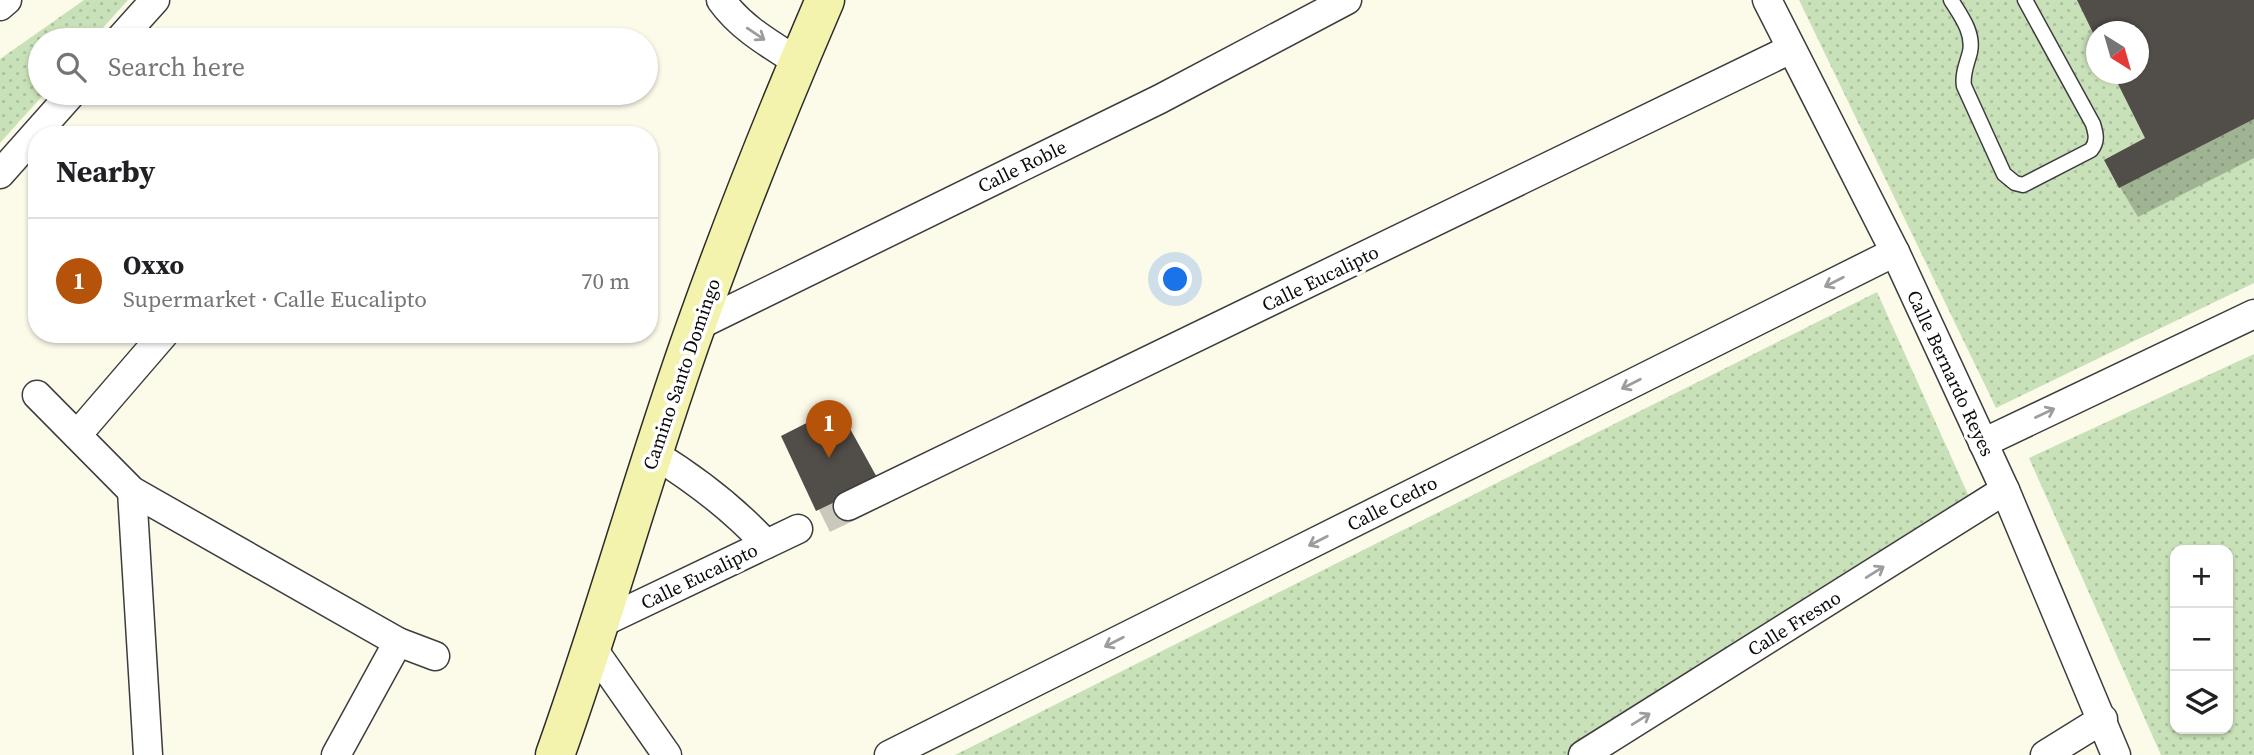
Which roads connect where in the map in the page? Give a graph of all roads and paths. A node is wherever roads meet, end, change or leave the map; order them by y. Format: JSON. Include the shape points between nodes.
{"nodes":[{"id":1,"x":8,"y":0,"type":"edge"},
{"id":2,"x":155,"y":0,"type":"edge"},
{"id":3,"x":721,"y":0,"type":"edge"},
{"id":4,"x":825,"y":0,"type":"edge"},
{"id":5,"x":1347,"y":0,"type":"edge"},
{"id":6,"x":1767,"y":0,"type":"edge"},
{"id":7,"x":1951,"y":0,"type":"edge"},
{"id":8,"x":2025,"y":0,"type":"edge"},
{"id":9,"x":0,"y":6,"type":"edge"},
{"id":10,"x":130,"y":28,"type":"edge"},
{"id":11,"x":1791,"y":49,"type":"junction"},
{"id":12,"x":798,"y":62,"type":"junction"},
{"id":13,"x":61,"y":105,"type":"edge"},
{"id":14,"x":43,"y":126,"type":"edge"},
{"id":15,"x":28,"y":142,"type":"edge"},
{"id":16,"x":0,"y":174,"type":"edge"},
{"id":17,"x":1895,"y":252,"type":"junction"},
{"id":18,"x":2254,"y":314,"type":"edge"},
{"id":19,"x":695,"y":327,"type":"junction"},
{"id":20,"x":156,"y":343,"type":"edge"},
{"id":21,"x":37,"y":395,"type":"dead end"},
{"id":22,"x":77,"y":435,"type":"junction"},
{"id":23,"x":1983,"y":443,"type":"junction"},
{"id":24,"x":654,"y":454,"type":"junction"},
{"id":25,"x":132,"y":491,"type":"junction"},
{"id":26,"x":2004,"y":491,"type":"junction"},
{"id":27,"x":848,"y":506,"type":"dead end"},
{"id":28,"x":798,"y":529,"type":"dead end"},
{"id":29,"x":766,"y":544,"type":"junction"},
{"id":30,"x":597,"y":636,"type":"junction"},
{"id":31,"x":398,"y":642,"type":"junction"},
{"id":32,"x":435,"y":656,"type":"dead end"},
{"id":33,"x":2103,"y":719,"type":"junction"},
{"id":34,"x":148,"y":755,"type":"edge"},
{"id":35,"x":336,"y":755,"type":"edge"},
{"id":36,"x":555,"y":755,"type":"edge"},
{"id":37,"x":667,"y":755,"type":"edge"},
{"id":38,"x":889,"y":755,"type":"edge"},
{"id":39,"x":1583,"y":755,"type":"edge"},
{"id":40,"x":2045,"y":755,"type":"edge"},
{"id":41,"x":2116,"y":755,"type":"edge"}],
"edges":[{"from":1,"to":9,"type":"street"},
{"from":2,"to":10,"type":"street"},
{"from":3,"to":12,"type":"street","one_way":true,"via":[[741,24]]},
{"from":4,"to":12,"type":"street","name":"Camino Santo Domingo"},
{"from":5,"to":19,"type":"street","name":"Calle Roble","via":[[1160,99]]},
{"from":6,"to":11,"type":"street","name":"Calle Bernardo Reyes"},
{"from":7,"to":8,"type":"lane","via":[[1968,29],[1971,48],[1964,86],[2004,174],[2023,185],[2083,155],[2096,143],[2093,124]]},
{"from":11,"to":17,"type":"street","name":"Calle Bernardo Reyes"},
{"from":11,"to":27,"type":"street","name":"Calle Eucalipto"},
{"from":12,"to":19,"type":"street","name":"Camino Santo Domingo"},
{"from":13,"to":14,"type":"street"},
{"from":15,"to":16,"type":"street"},
{"from":17,"to":23,"type":"street","name":"Calle Bernardo Reyes"},
{"from":17,"to":38,"type":"street","name":"Calle Cedro","one_way":true},
{"from":23,"to":18,"type":"street","one_way":true},
{"from":19,"to":24,"type":"street","name":"Camino Santo Domingo"},
{"from":20,"to":22,"type":"street"},
{"from":21,"to":22,"type":"street"},
{"from":22,"to":25,"type":"street"},
{"from":23,"to":26,"type":"street","name":"Calle Bernardo Reyes"},
{"from":24,"to":29,"type":"street","via":[[707,488]]},
{"from":24,"to":30,"type":"street","name":"Camino Santo Domingo"},
{"from":25,"to":31,"type":"street"},
{"from":25,"to":34,"type":"street"},
{"from":26,"to":33,"type":"street","name":"Calle Bernardo Reyes"},
{"from":39,"to":26,"type":"street","name":"Calle Fresno","one_way":true},
{"from":28,"to":29,"type":"street","name":"Calle Eucalipto"},
{"from":29,"to":30,"type":"street","name":"Calle Eucalipto"},
{"from":30,"to":36,"type":"street","name":"Camino Santo Domingo"},
{"from":30,"to":37,"type":"street"},
{"from":31,"to":32,"type":"street"},
{"from":31,"to":35,"type":"street"},
{"from":33,"to":40,"type":"street"},
{"from":33,"to":41,"type":"street","name":"Calle Bernardo Reyes"}]}
